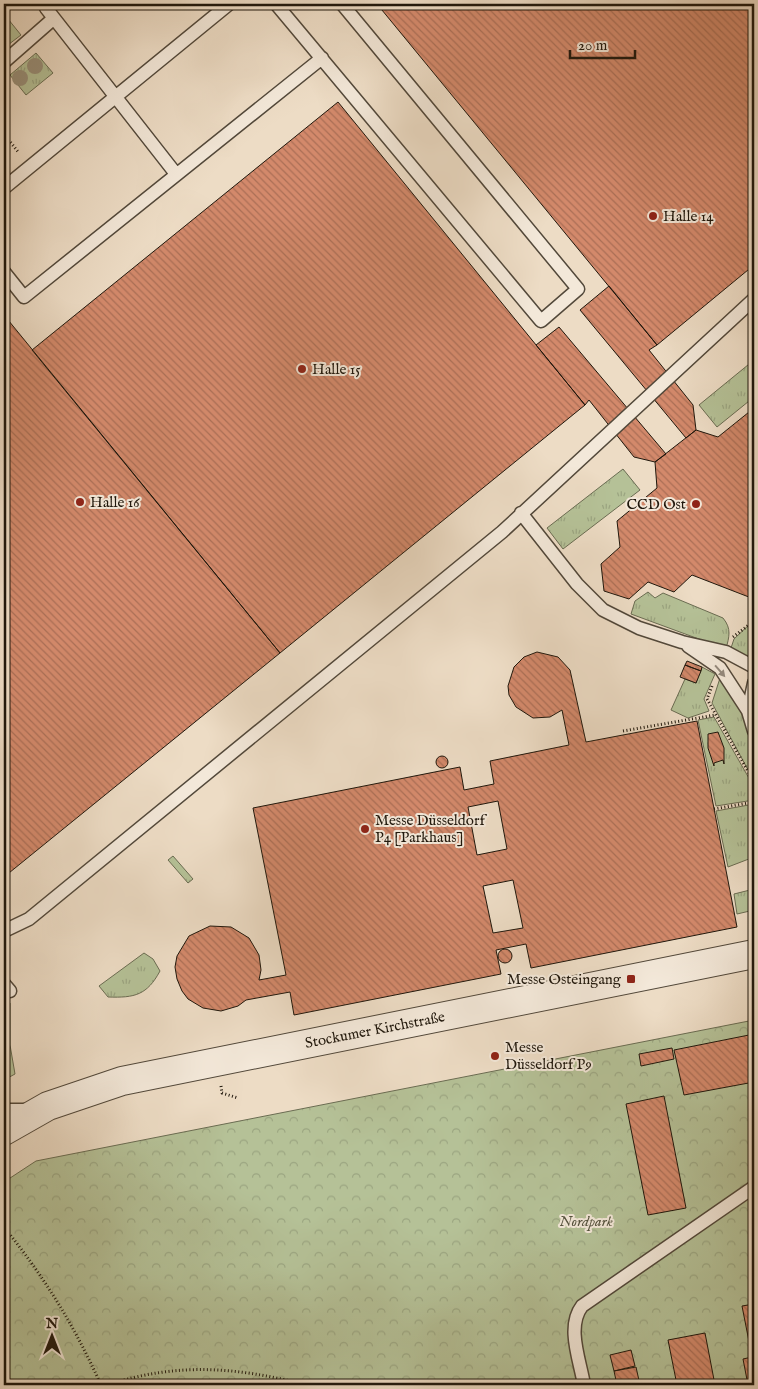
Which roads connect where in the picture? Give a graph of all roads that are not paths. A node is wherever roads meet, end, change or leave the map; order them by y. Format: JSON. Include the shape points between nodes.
{"nodes":[{"id":1,"x":229,"y":4,"type":"edge"},
{"id":2,"x":276,"y":4,"type":"edge"},
{"id":3,"x":342,"y":4,"type":"edge"},
{"id":4,"x":47,"y":5,"type":"edge"},
{"id":5,"x":53,"y":19,"type":"junction"},
{"id":6,"x":322,"y":58,"type":"junction"},
{"id":7,"x":4,"y":62,"type":"edge"},
{"id":8,"x":114,"y":98,"type":"junction"},
{"id":9,"x":176,"y":174,"type":"junction"},
{"id":10,"x":4,"y":188,"type":"edge"},
{"id":11,"x":4,"y":272,"type":"edge"},
{"id":12,"x":754,"y":299,"type":"edge"},
{"id":13,"x":521,"y":513,"type":"junction"},
{"id":14,"x":682,"y":642,"type":"junction"},
{"id":15,"x":754,"y":667,"type":"edge"},
{"id":16,"x":754,"y":683,"type":"edge"},
{"id":17,"x":748,"y":710,"type":"junction"},
{"id":18,"x":754,"y":731,"type":"edge"},
{"id":19,"x":4,"y":931,"type":"edge"},
{"id":20,"x":754,"y":954,"type":"edge"},
{"id":21,"x":4,"y":1110,"type":"edge"},
{"id":22,"x":39,"y":1110,"type":"junction"},
{"id":23,"x":4,"y":1131,"type":"edge"},
{"id":24,"x":754,"y":1186,"type":"edge"},
{"id":25,"x":584,"y":1385,"type":"edge"}],
"edges":[{"from":1,"to":8,"type":"lane"},
{"from":2,"to":6,"type":"lane"},
{"from":3,"to":6,"type":"lane","via":[[578,289],[540,321]]},
{"from":4,"to":5,"type":"lane"},
{"from":5,"to":7,"type":"lane"},
{"from":5,"to":8,"type":"lane"},
{"from":6,"to":9,"type":"lane"},
{"from":8,"to":9,"type":"lane"},
{"from":8,"to":10,"type":"lane"},
{"from":9,"to":11,"type":"lane","via":[[24,297]]},
{"from":12,"to":13,"type":"lane"},
{"from":13,"to":14,"type":"lane","via":[[577,584],[603,610],[639,628]]},
{"from":13,"to":19,"type":"lane","via":[[502,532],[29,919]]},
{"from":14,"to":15,"type":"lane","via":[[726,652]]},
{"from":14,"to":17,"type":"lane","one_way":true,"via":[[720,668]]},
{"from":16,"to":17,"type":"lane"},
{"from":17,"to":18,"type":"lane"},
{"from":20,"to":22,"type":"street","name":"Stockumer Kirchstraße","via":[[122,1081]]},
{"from":21,"to":22,"type":"lane"},
{"from":22,"to":23,"type":"street","name":"Stockumer Kirchstraße"},
{"from":24,"to":25,"type":"lane","via":[[582,1306],[573,1325]]}]}
